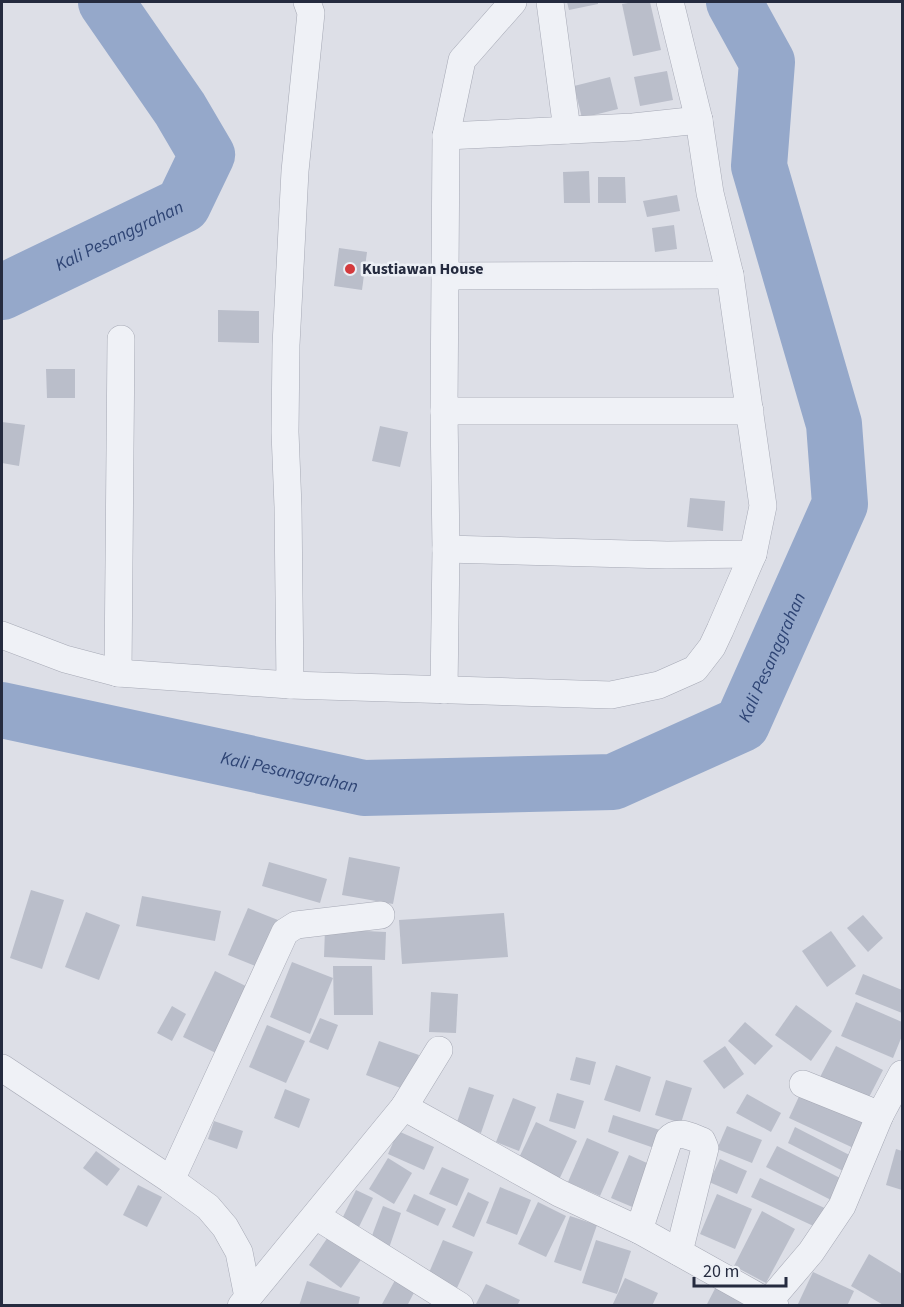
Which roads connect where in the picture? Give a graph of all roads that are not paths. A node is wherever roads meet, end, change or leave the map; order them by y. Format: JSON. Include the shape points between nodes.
{"nodes":[{"id":1,"x":307,"y":2,"type":"edge"},
{"id":2,"x":513,"y":2,"type":"edge"},
{"id":3,"x":550,"y":2,"type":"edge"},
{"id":4,"x":670,"y":2,"type":"edge"},
{"id":5,"x":699,"y":120,"type":"junction"},
{"id":6,"x":567,"y":130,"type":"junction"},
{"id":7,"x":446,"y":136,"type":"junction"},
{"id":8,"x":730,"y":275,"type":"junction"},
{"id":9,"x":445,"y":276,"type":"junction"},
{"id":10,"x":121,"y":339,"type":"dead end"},
{"id":11,"x":444,"y":411,"type":"junction"},
{"id":12,"x":750,"y":411,"type":"junction"},
{"id":13,"x":446,"y":549,"type":"junction"},
{"id":14,"x":753,"y":554,"type":"junction"},
{"id":15,"x":2,"y":635,"type":"edge"},
{"id":16,"x":118,"y":673,"type":"junction"},
{"id":17,"x":290,"y":685,"type":"junction"},
{"id":18,"x":444,"y":690,"type":"junction"},
{"id":19,"x":381,"y":915,"type":"dead end"},
{"id":20,"x":439,"y":1050,"type":"dead end"},
{"id":21,"x":2,"y":1068,"type":"edge"},
{"id":22,"x":903,"y":1074,"type":"edge"},
{"id":23,"x":803,"y":1084,"type":"dead end"},
{"id":24,"x":404,"y":1107,"type":"junction"},
{"id":25,"x":880,"y":1115,"type":"junction"},
{"id":26,"x":171,"y":1180,"type":"junction"},
{"id":27,"x":316,"y":1216,"type":"junction"},
{"id":28,"x":639,"y":1230,"type":"junction"},
{"id":29,"x":679,"y":1252,"type":"junction"},
{"id":30,"x":245,"y":1301,"type":"edge"},
{"id":31,"x":769,"y":1304,"type":"edge"},
{"id":32,"x":460,"y":1305,"type":"edge"}],
"edges":[{"from":1,"to":17,"type":"street","via":[[311,13],[295,171],[286,345]]},
{"from":2,"to":7,"type":"street","via":[[462,60]]},
{"from":3,"to":6,"type":"street"},
{"from":4,"to":5,"type":"street"},
{"from":5,"to":6,"type":"street"},
{"from":5,"to":8,"type":"street","via":[[710,193]]},
{"from":6,"to":7,"type":"street"},
{"from":7,"to":9,"type":"street"},
{"from":8,"to":9,"type":"street"},
{"from":8,"to":12,"type":"street"},
{"from":9,"to":11,"type":"street"},
{"from":10,"to":16,"type":"street"},
{"from":11,"to":12,"type":"street"},
{"from":11,"to":13,"type":"street"},
{"from":12,"to":14,"type":"street","via":[[763,506]]},
{"from":13,"to":14,"type":"street"},
{"from":13,"to":18,"type":"street"},
{"from":14,"to":18,"type":"street","via":[[712,647],[695,669],[659,685],[611,695]]},
{"from":15,"to":16,"type":"street"},
{"from":16,"to":17,"type":"street"},
{"from":17,"to":18,"type":"street"},
{"from":19,"to":26,"type":"street","via":[[296,925],[285,932]]},
{"from":20,"to":24,"type":"street"},
{"from":21,"to":26,"type":"street"},
{"from":22,"to":25,"type":"street"},
{"from":23,"to":25,"type":"street"},
{"from":24,"to":27,"type":"street"},
{"from":24,"to":28,"type":"street","via":[[559,1193]]},
{"from":25,"to":31,"type":"street","via":[[842,1206]]},
{"from":26,"to":30,"type":"street","via":[[208,1207],[225,1227],[239,1252]]},
{"from":27,"to":30,"type":"street"},
{"from":27,"to":32,"type":"street"},
{"from":28,"to":29,"type":"street"},
{"from":28,"to":29,"type":"street","via":[[669,1139],[678,1133],[702,1141],[705,1148]]},
{"from":29,"to":31,"type":"street"}]}
